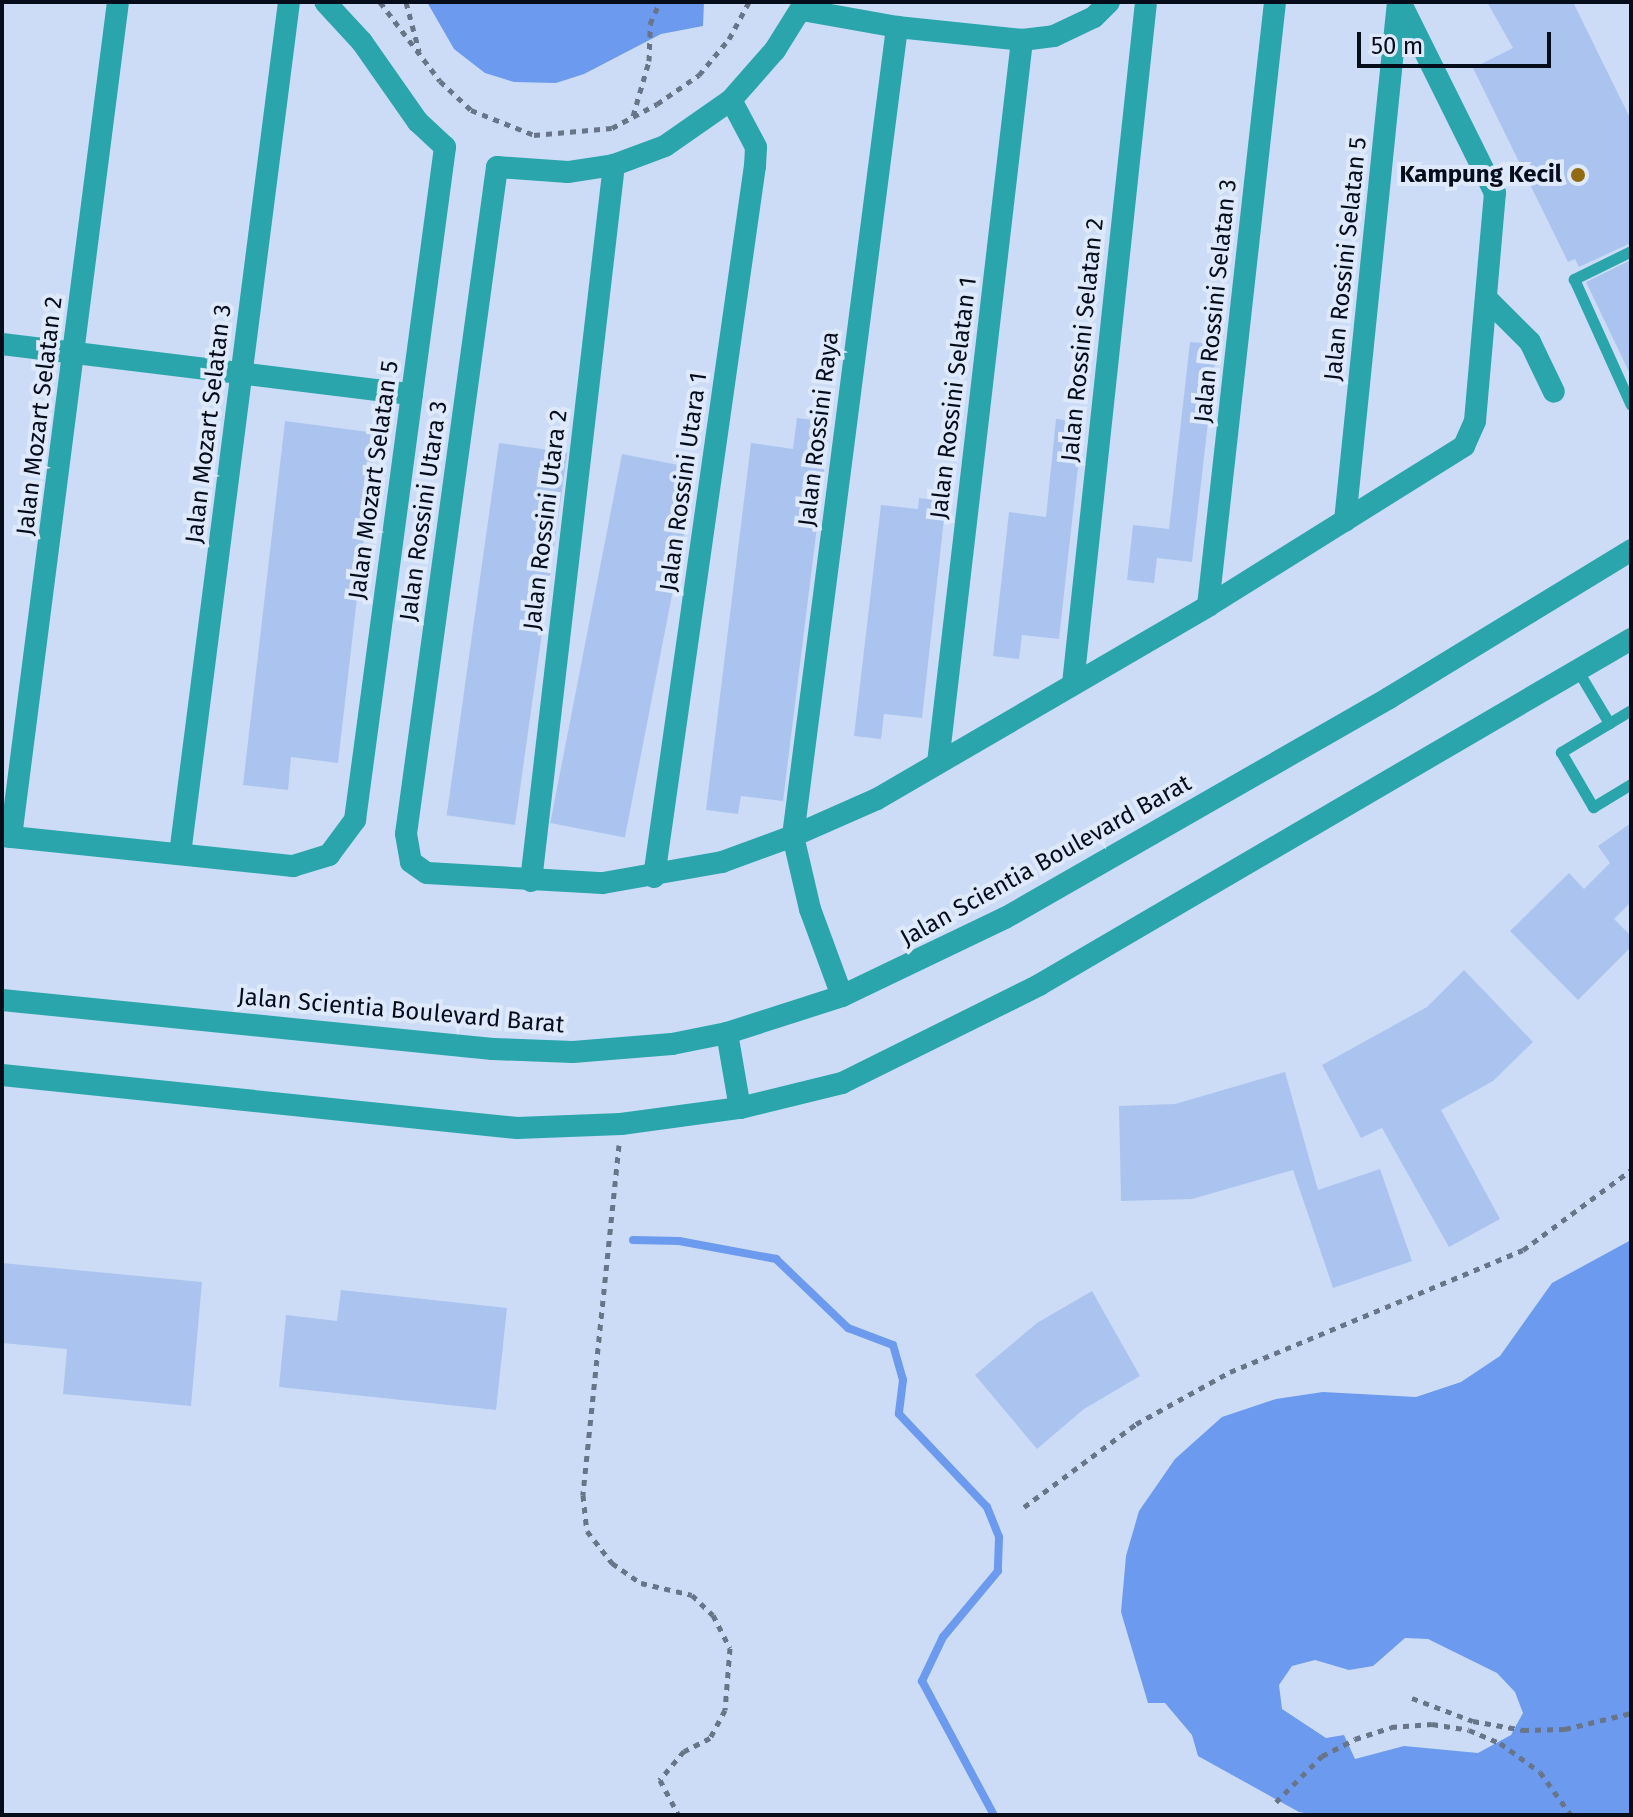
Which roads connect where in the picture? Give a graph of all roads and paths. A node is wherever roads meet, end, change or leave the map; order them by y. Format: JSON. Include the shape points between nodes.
{"nodes":[{"id":1,"x":118,"y":2,"type":"edge"},
{"id":2,"x":289,"y":2,"type":"edge"},
{"id":3,"x":325,"y":2,"type":"edge"},
{"id":4,"x":380,"y":2,"type":"edge"},
{"id":5,"x":406,"y":2,"type":"edge"},
{"id":6,"x":660,"y":2,"type":"edge"},
{"id":7,"x":749,"y":2,"type":"edge"},
{"id":8,"x":1109,"y":2,"type":"edge"},
{"id":9,"x":1146,"y":2,"type":"edge"},
{"id":10,"x":1275,"y":2,"type":"edge"},
{"id":11,"x":1399,"y":2,"type":"edge"},
{"id":12,"x":804,"y":6,"type":"edge"},
{"id":13,"x":897,"y":27,"type":"junction"},
{"id":14,"x":1022,"y":40,"type":"junction"},
{"id":15,"x":420,"y":55,"type":"junction"},
{"id":16,"x":731,"y":100,"type":"junction"},
{"id":17,"x":633,"y":117,"type":"junction"},
{"id":18,"x":614,"y":165,"type":"junction"},
{"id":19,"x":1631,"y":251,"type":"edge"},
{"id":20,"x":1486,"y":298,"type":"junction"},
{"id":21,"x":2,"y":344,"type":"edge"},
{"id":22,"x":75,"y":353,"type":"junction"},
{"id":23,"x":241,"y":373,"type":"junction"},
{"id":24,"x":1554,"y":392,"type":"dead end"},
{"id":25,"x":412,"y":394,"type":"junction"},
{"id":26,"x":1631,"y":405,"type":"edge"},
{"id":27,"x":1345,"y":521,"type":"junction"},
{"id":28,"x":1631,"y":550,"type":"edge"},
{"id":29,"x":1208,"y":606,"type":"junction"},
{"id":30,"x":1631,"y":639,"type":"edge"},
{"id":31,"x":1578,"y":671,"type":"junction"},
{"id":32,"x":1073,"y":684,"type":"junction"},
{"id":33,"x":1631,"y":710,"type":"edge"},
{"id":34,"x":1609,"y":723,"type":"junction"},
{"id":35,"x":938,"y":763,"type":"junction"},
{"id":36,"x":1631,"y":784,"type":"edge"},
{"id":37,"x":7,"y":836,"type":"edge"},
{"id":38,"x":793,"y":836,"type":"junction"},
{"id":39,"x":180,"y":854,"type":"junction"},
{"id":40,"x":654,"y":877,"type":"junction"},
{"id":41,"x":531,"y":881,"type":"junction"},
{"id":42,"x":842,"y":996,"type":"junction"},
{"id":43,"x":2,"y":1000,"type":"edge"},
{"id":44,"x":727,"y":1033,"type":"junction"},
{"id":45,"x":2,"y":1075,"type":"edge"},
{"id":46,"x":740,"y":1108,"type":"junction"},
{"id":47,"x":621,"y":1124,"type":"junction"},
{"id":48,"x":1631,"y":1170,"type":"edge"},
{"id":49,"x":1024,"y":1507,"type":"dead end"},
{"id":50,"x":1412,"y":1698,"type":"dead end"},
{"id":51,"x":1631,"y":1713,"type":"edge"},
{"id":52,"x":1473,"y":1721,"type":"junction"},
{"id":53,"x":1469,"y":1730,"type":"junction"},
{"id":54,"x":1276,"y":1802,"type":"dead end"},
{"id":55,"x":679,"y":1815,"type":"edge"},
{"id":56,"x":1571,"y":1815,"type":"edge"}],
"edges":[{"from":1,"to":22,"type":"street","name":"Jalan Mozart Selatan 2"},
{"from":2,"to":23,"type":"street","name":"Jalan Mozart Selatan 3"},
{"from":3,"to":25,"type":"street","name":"Jalan Mozart Selatan 5","via":[[362,42],[418,122],[445,147]]},
{"from":4,"to":15,"type":"path"},
{"from":5,"to":15,"type":"path"},
{"from":6,"to":17,"type":"path","via":[[650,24],[649,61]]},
{"from":7,"to":17,"type":"path","via":[[729,39],[699,75]]},
{"from":8,"to":14,"type":"street","via":[[1094,17],[1054,36]]},
{"from":9,"to":32,"type":"street","name":"Jalan Rossini Selatan 2"},
{"from":10,"to":29,"type":"street","name":"Jalan Rossini Selatan 3"},
{"from":11,"to":20,"type":"street","via":[[1495,193]]},
{"from":11,"to":27,"type":"street","name":"Jalan Rossini Selatan 5"},
{"from":12,"to":13,"type":"street"},
{"from":12,"to":16,"type":"street"},
{"from":13,"to":14,"type":"street"},
{"from":13,"to":38,"type":"street","name":"Jalan Rossini Raya"},
{"from":14,"to":35,"type":"street","name":"Jalan Rossini Selatan 1"},
{"from":15,"to":17,"type":"path","via":[[471,110],[506,128],[571,135],[612,128]]},
{"from":16,"to":18,"type":"street","via":[[665,146]]},
{"from":16,"to":40,"type":"street","name":"Jalan Rossini Utara 1","via":[[756,147],[755,166]]},
{"from":18,"to":41,"type":"street","name":"Jalan Rossini Utara 2"},
{"from":18,"to":41,"type":"street","name":"Jalan Rossini Utara 3","via":[[568,172],[497,167],[406,834],[411,862],[427,873]]},
{"from":19,"to":26,"type":"lane","via":[[1574,279]]},
{"from":20,"to":24,"type":"street","via":[[1530,342]]},
{"from":20,"to":27,"type":"street","via":[[1464,446]]},
{"from":21,"to":22,"type":"street"},
{"from":22,"to":23,"type":"street"},
{"from":22,"to":37,"type":"street","name":"Jalan Mozart Selatan 2"},
{"from":23,"to":25,"type":"street"},
{"from":23,"to":39,"type":"street","name":"Jalan Mozart Selatan 3"},
{"from":25,"to":39,"type":"street","name":"Jalan Mozart Selatan 5","via":[[355,820],[329,855],[293,866]]},
{"from":27,"to":29,"type":"street"},
{"from":28,"to":42,"type":"street","name":"Jalan Scientia Boulevard Barat","via":[[1389,698],[1005,918]]},
{"from":29,"to":32,"type":"street"},
{"from":30,"to":31,"type":"street"},
{"from":31,"to":34,"type":"lane"},
{"from":31,"to":46,"type":"street","via":[[1039,985],[928,1044],[842,1083]]},
{"from":32,"to":35,"type":"street"},
{"from":33,"to":34,"type":"lane"},
{"from":34,"to":36,"type":"lane","via":[[1561,752],[1593,807]]},
{"from":35,"to":38,"type":"street","via":[[877,799]]},
{"from":37,"to":39,"type":"street"},
{"from":38,"to":40,"type":"street","via":[[722,862]]},
{"from":38,"to":42,"type":"street","via":[[810,909]]},
{"from":40,"to":41,"type":"street","via":[[603,883]]},
{"from":42,"to":44,"type":"street","name":"Jalan Scientia Boulevard Barat"},
{"from":43,"to":44,"type":"street","name":"Jalan Scientia Boulevard Barat","via":[[493,1049],[573,1052],[672,1044]]},
{"from":44,"to":46,"type":"street"},
{"from":45,"to":47,"type":"street","via":[[517,1128]]},
{"from":46,"to":47,"type":"street"},
{"from":47,"to":55,"type":"path","via":[[583,1495],[587,1531],[612,1563],[641,1583],[692,1595],[713,1615],[730,1648],[725,1710],[710,1738],[684,1751],[660,1780]]},
{"from":48,"to":49,"type":"path","via":[[1523,1250],[1203,1386],[1136,1424]]},
{"from":50,"to":52,"type":"path"},
{"from":51,"to":52,"type":"path","via":[[1565,1729],[1523,1730]]},
{"from":52,"to":53,"type":"path"},
{"from":53,"to":54,"type":"path","via":[[1432,1724],[1391,1727],[1355,1739],[1322,1756]]},
{"from":53,"to":56,"type":"path","via":[[1500,1743],[1540,1772]]}]}
